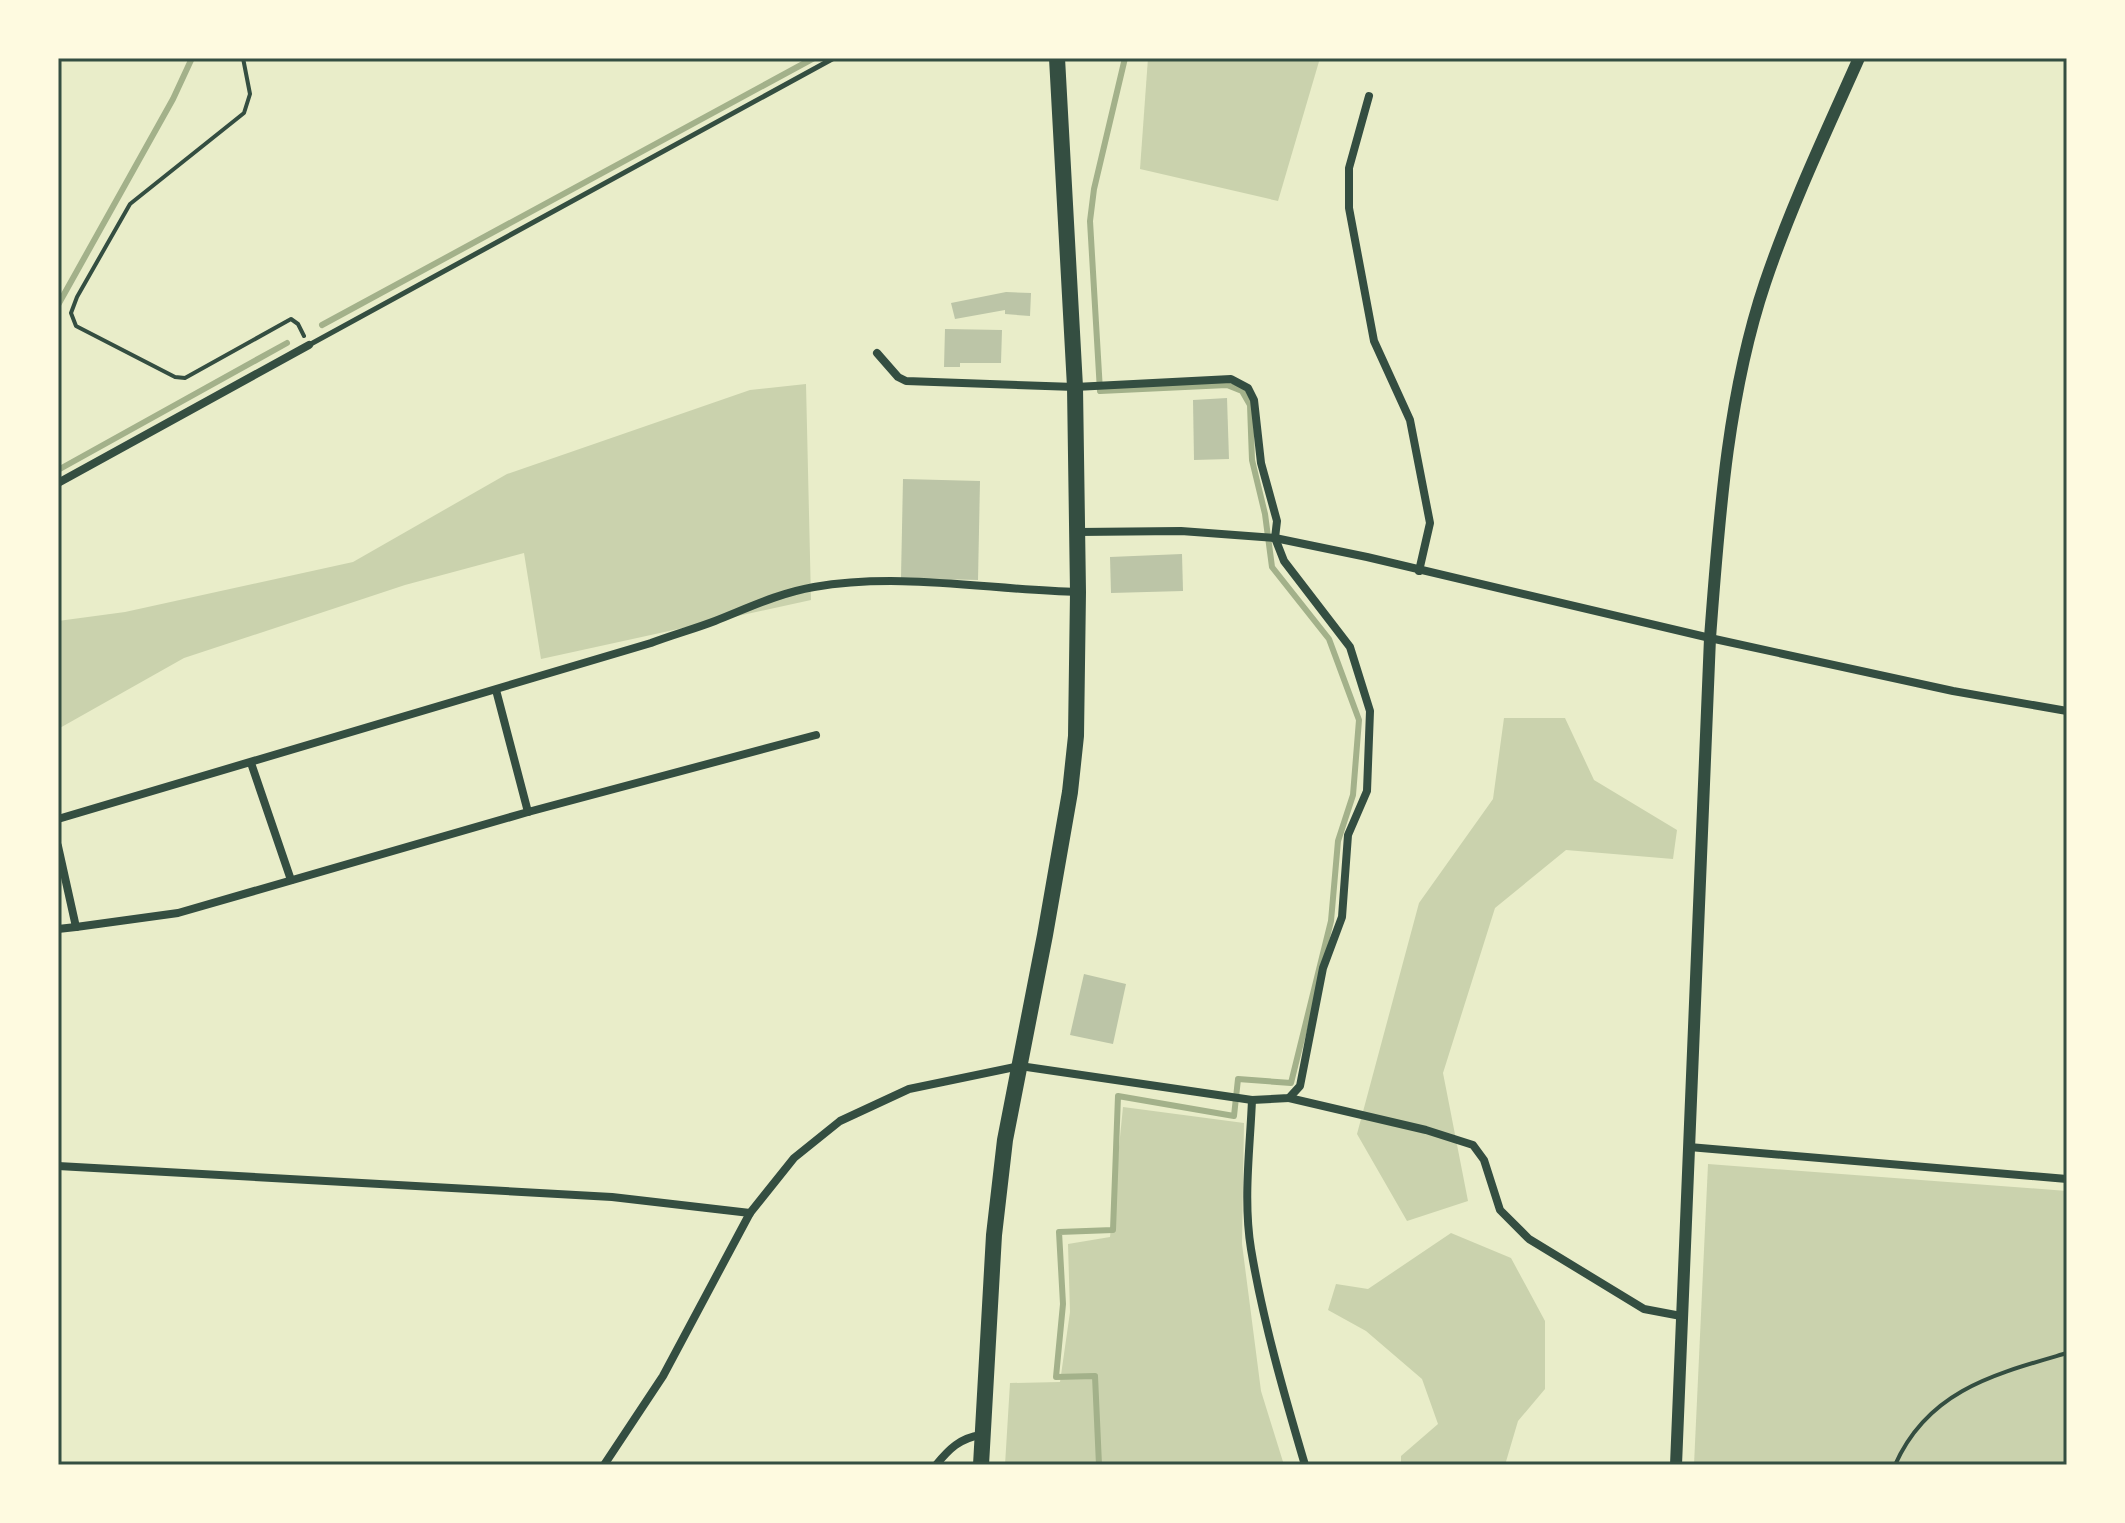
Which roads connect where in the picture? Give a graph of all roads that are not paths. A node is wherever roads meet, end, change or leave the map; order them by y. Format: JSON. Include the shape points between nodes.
{"nodes":[{"id":1,"x":834,"y":58,"type":"edge"},
{"id":2,"x":1057,"y":58,"type":"edge"},
{"id":3,"x":1859,"y":58,"type":"edge"},
{"id":4,"x":1369,"y":96,"type":"dead end"},
{"id":5,"x":309,"y":345,"type":"joint"},
{"id":6,"x":877,"y":353,"type":"dead end"},
{"id":7,"x":1075,"y":387,"type":"junction"},
{"id":8,"x":58,"y":483,"type":"edge"},
{"id":9,"x":1078,"y":532,"type":"junction"},
{"id":10,"x":1275,"y":538,"type":"junction"},
{"id":11,"x":1419,"y":571,"type":"junction"},
{"id":12,"x":1078,"y":592,"type":"junction"},
{"id":13,"x":1710,"y":638,"type":"junction"},
{"id":14,"x":496,"y":690,"type":"junction"},
{"id":15,"x":2067,"y":711,"type":"edge"},
{"id":16,"x":816,"y":735,"type":"dead end"},
{"id":17,"x":251,"y":763,"type":"junction"},
{"id":18,"x":528,"y":812,"type":"junction"},
{"id":19,"x":58,"y":819,"type":"edge"},
{"id":20,"x":58,"y":846,"type":"edge"},
{"id":21,"x":291,"y":880,"type":"junction"},
{"id":22,"x":76,"y":927,"type":"junction"},
{"id":23,"x":58,"y":929,"type":"edge"},
{"id":24,"x":1020,"y":1066,"type":"junction"},
{"id":25,"x":1289,"y":1098,"type":"junction"},
{"id":26,"x":1252,"y":1100,"type":"junction"},
{"id":27,"x":1689,"y":1147,"type":"junction"},
{"id":28,"x":58,"y":1166,"type":"edge"},
{"id":29,"x":2067,"y":1179,"type":"edge"},
{"id":30,"x":750,"y":1213,"type":"junction"},
{"id":31,"x":1681,"y":1316,"type":"junction"},
{"id":32,"x":981,"y":1435,"type":"junction"},
{"id":33,"x":604,"y":1465,"type":"edge"},
{"id":34,"x":936,"y":1465,"type":"edge"},
{"id":35,"x":981,"y":1465,"type":"edge"},
{"id":36,"x":1305,"y":1465,"type":"edge"},
{"id":37,"x":1676,"y":1465,"type":"edge"}],
"edges":[{"from":1,"to":5,"type":"lane"},
{"from":2,"to":7,"type":"highway"},
{"from":3,"to":13,"type":"street","via":[[1804,179],[1764,285],[1738,390]]},
{"from":4,"to":11,"type":"street","via":[[1349,168],[1349,208],[1374,341],[1410,420],[1419,464],[1430,523]]},
{"from":5,"to":8,"type":"street"},
{"from":6,"to":7,"type":"street","via":[[906,381]]},
{"from":7,"to":9,"type":"highway"},
{"from":7,"to":10,"type":"street","via":[[1231,379],[1248,388],[1277,521]]},
{"from":9,"to":10,"type":"street","via":[[1181,531]]},
{"from":9,"to":12,"type":"highway"},
{"from":10,"to":11,"type":"street"},
{"from":10,"to":25,"type":"street","via":[[1284,561],[1350,647],[1370,711],[1367,791],[1348,835],[1342,917],[1323,968],[1300,1086]]},
{"from":11,"to":13,"type":"street"},
{"from":12,"to":14,"type":"street","via":[[881,580],[812,587]]},
{"from":12,"to":24,"type":"highway","via":[[1078,707],[1070,792]]},
{"from":13,"to":15,"type":"street"},
{"from":13,"to":27,"type":"street"},
{"from":14,"to":17,"type":"street"},
{"from":14,"to":18,"type":"street"},
{"from":16,"to":18,"type":"street"},
{"from":17,"to":19,"type":"street"},
{"from":17,"to":21,"type":"street"},
{"from":18,"to":21,"type":"street"},
{"from":20,"to":22,"type":"street"},
{"from":21,"to":22,"type":"street","via":[[178,913]]},
{"from":22,"to":23,"type":"street"},
{"from":24,"to":26,"type":"street"},
{"from":24,"to":30,"type":"street","via":[[909,1089],[840,1121],[794,1158]]},
{"from":24,"to":32,"type":"highway","via":[[994,1235]]},
{"from":25,"to":26,"type":"street"},
{"from":25,"to":31,"type":"street","via":[[1473,1145],[1484,1160],[1500,1210],[1529,1239],[1644,1309]]},
{"from":26,"to":36,"type":"street","via":[[1247,1198],[1251,1247]]},
{"from":27,"to":29,"type":"street"},
{"from":27,"to":31,"type":"street"},
{"from":28,"to":30,"type":"street","via":[[612,1197]]},
{"from":30,"to":33,"type":"street","via":[[663,1376]]},
{"from":31,"to":37,"type":"street"},
{"from":32,"to":34,"type":"street","via":[[950,1448]]},
{"from":32,"to":35,"type":"highway"}]}
